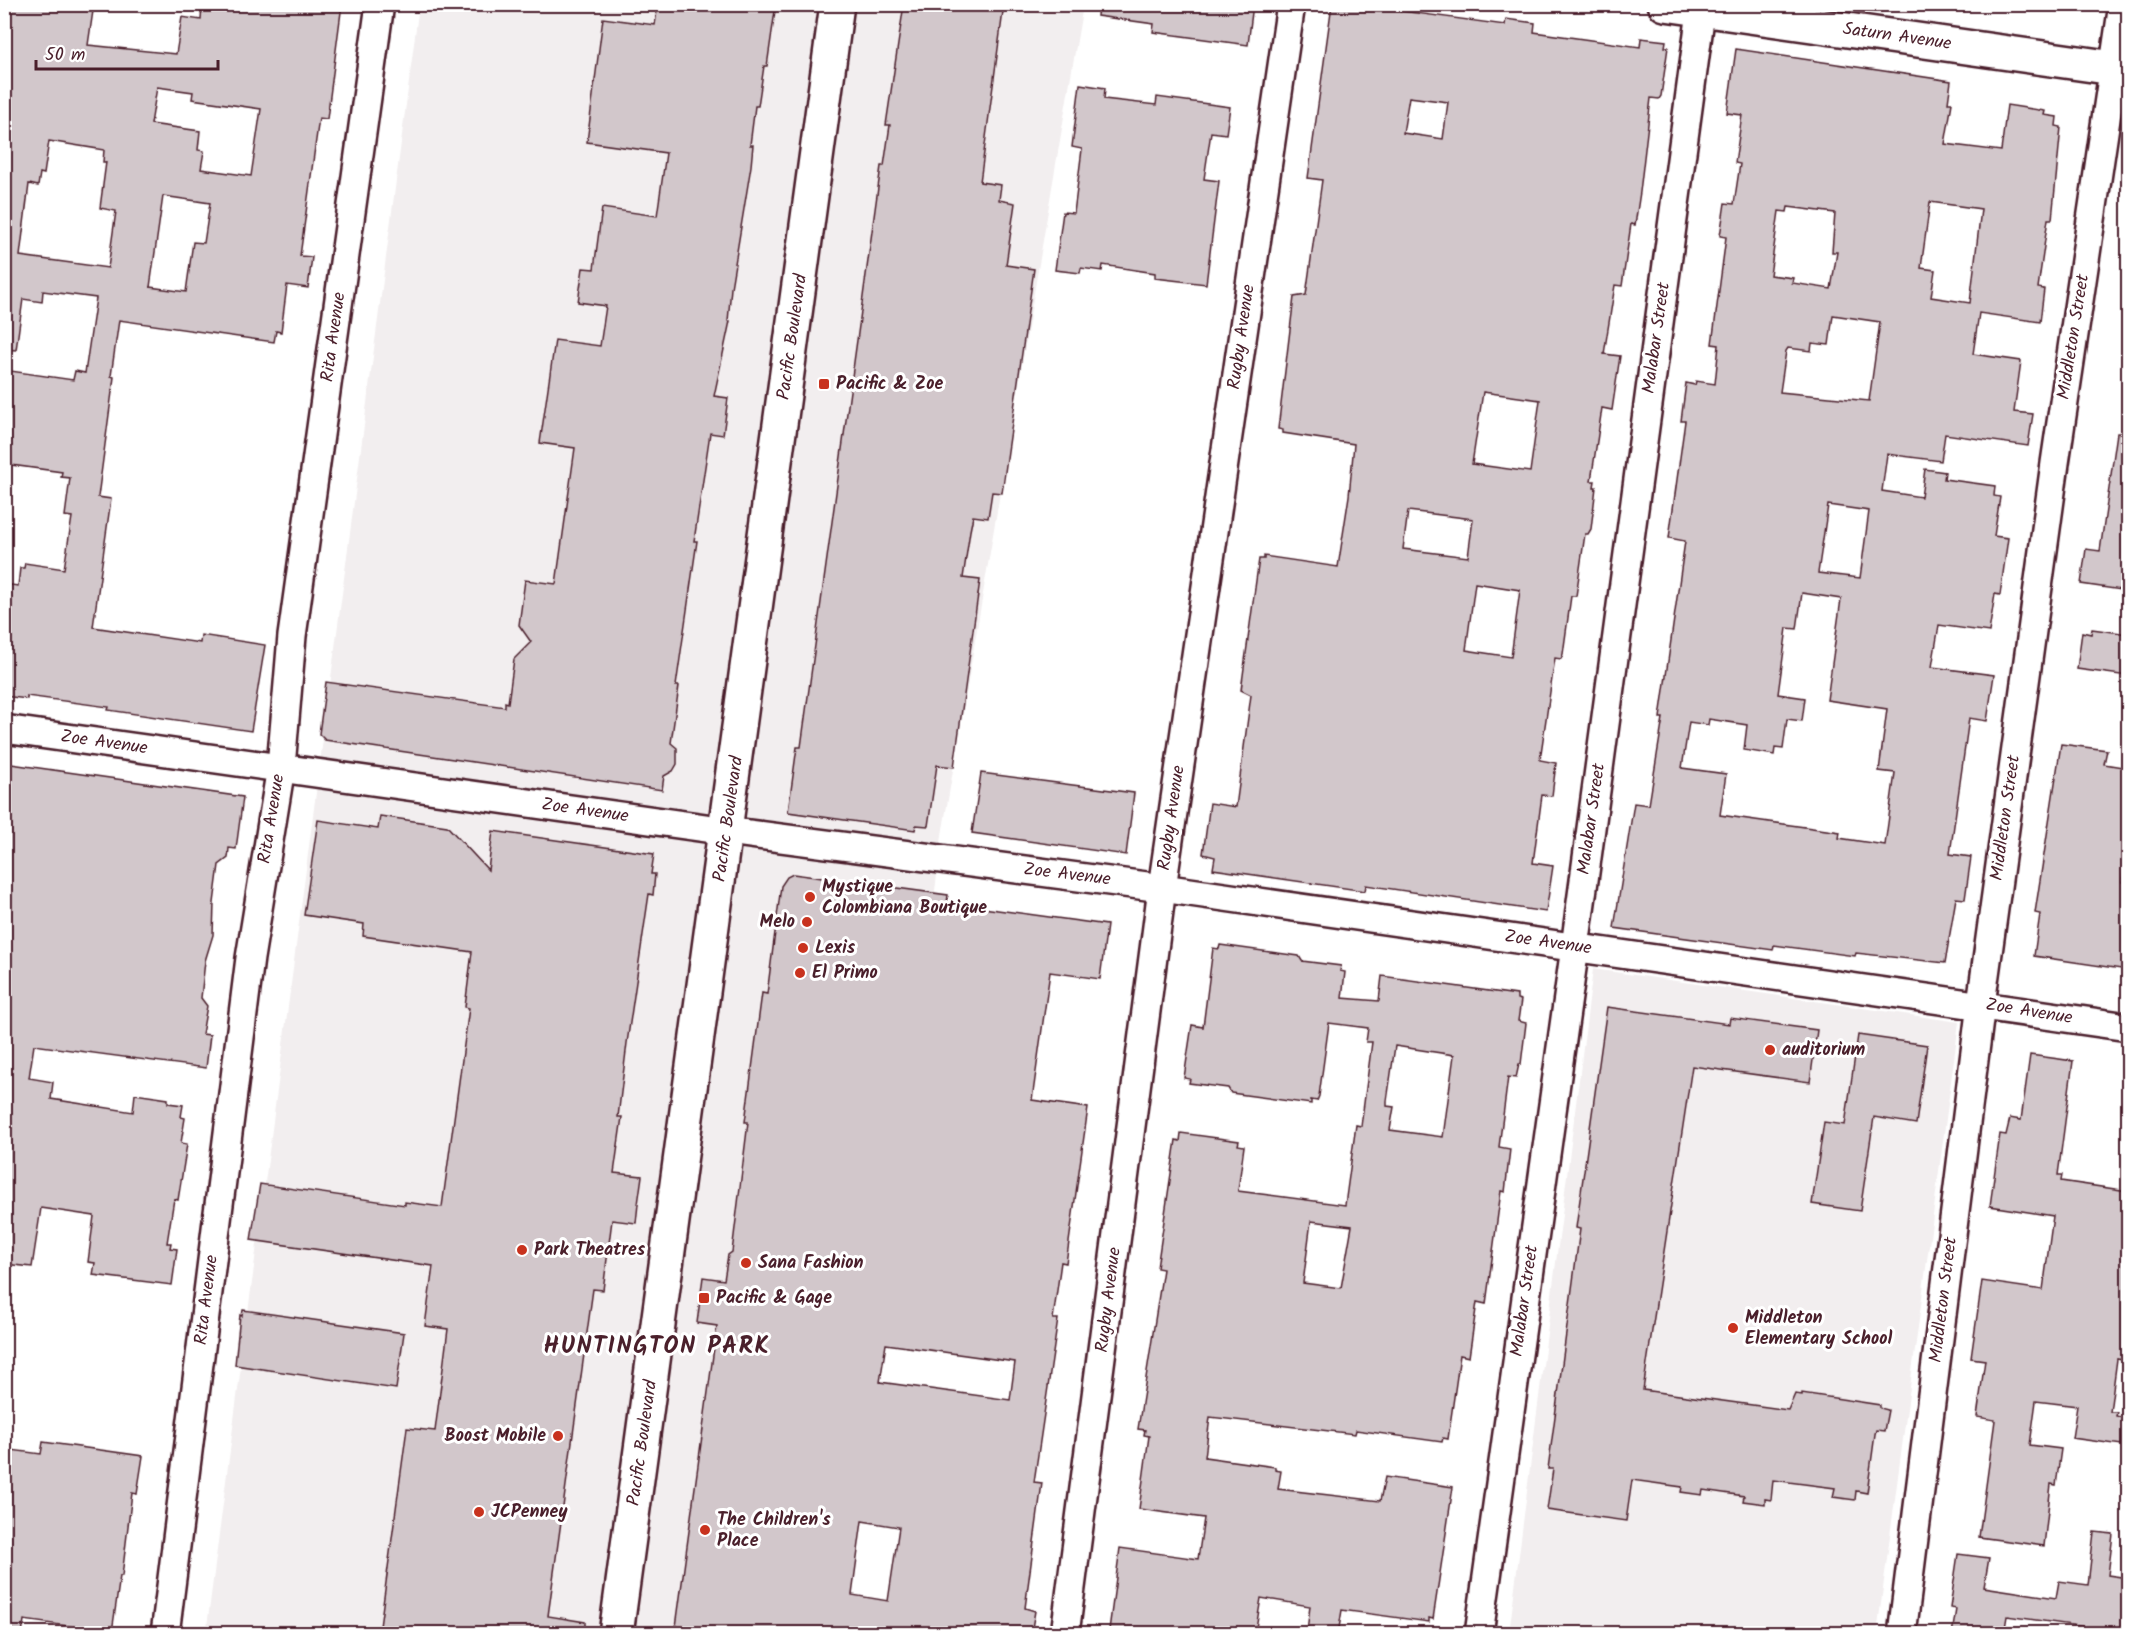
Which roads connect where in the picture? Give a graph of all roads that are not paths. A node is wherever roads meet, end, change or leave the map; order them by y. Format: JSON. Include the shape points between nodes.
{"nodes":[{"id":1,"x":380,"y":4,"type":"edge"},
{"id":2,"x":837,"y":4,"type":"edge"},
{"id":3,"x":1291,"y":4,"type":"edge"},
{"id":4,"x":1665,"y":4,"type":"edge"},
{"id":5,"x":2123,"y":4,"type":"edge"},
{"id":6,"x":1702,"y":7,"type":"edge"},
{"id":7,"x":2122,"y":69,"type":"edge"},
{"id":8,"x":4,"y":729,"type":"edge"},
{"id":9,"x":281,"y":767,"type":"junction"},
{"id":10,"x":727,"y":831,"type":"junction"},
{"id":11,"x":1162,"y":888,"type":"junction"},
{"id":12,"x":1575,"y":947,"type":"junction"},
{"id":13,"x":1981,"y":1004,"type":"junction"},
{"id":14,"x":2128,"y":1027,"type":"edge"},
{"id":15,"x":165,"y":1634,"type":"edge"},
{"id":16,"x":616,"y":1634,"type":"edge"},
{"id":17,"x":1065,"y":1634,"type":"edge"},
{"id":18,"x":1479,"y":1634,"type":"edge"},
{"id":19,"x":1902,"y":1634,"type":"edge"}],
"edges":[{"from":1,"to":9,"type":"street","name":"Rita Avenue","via":[[292,636]]},
{"from":2,"to":10,"type":"main road","name":"Pacific Boulevard"},
{"from":3,"to":11,"type":"street","name":"Rugby Avenue"},
{"from":4,"to":6,"type":"main road","name":"Saturn Avenue"},
{"from":5,"to":7,"type":"street","name":"Middleton Street"},
{"from":6,"to":7,"type":"main road","name":"Saturn Avenue"},
{"from":6,"to":12,"type":"street","name":"Malabar Street"},
{"from":7,"to":13,"type":"street","name":"Middleton Street","via":[[2053,474]]},
{"from":8,"to":9,"type":"street","name":"Zoe Avenue"},
{"from":9,"to":10,"type":"street","name":"Zoe Avenue"},
{"from":9,"to":15,"type":"street","name":"Rita Avenue","via":[[249,958]]},
{"from":10,"to":11,"type":"street","name":"Zoe Avenue"},
{"from":10,"to":16,"type":"main road","name":"Pacific Boulevard"},
{"from":11,"to":12,"type":"street","name":"Zoe Avenue"},
{"from":11,"to":17,"type":"street","name":"Rugby Avenue"},
{"from":12,"to":13,"type":"street","name":"Zoe Avenue"},
{"from":12,"to":18,"type":"street","name":"Malabar Street"},
{"from":13,"to":14,"type":"street","name":"Zoe Avenue"},
{"from":13,"to":19,"type":"street","name":"Middleton Street"}]}
